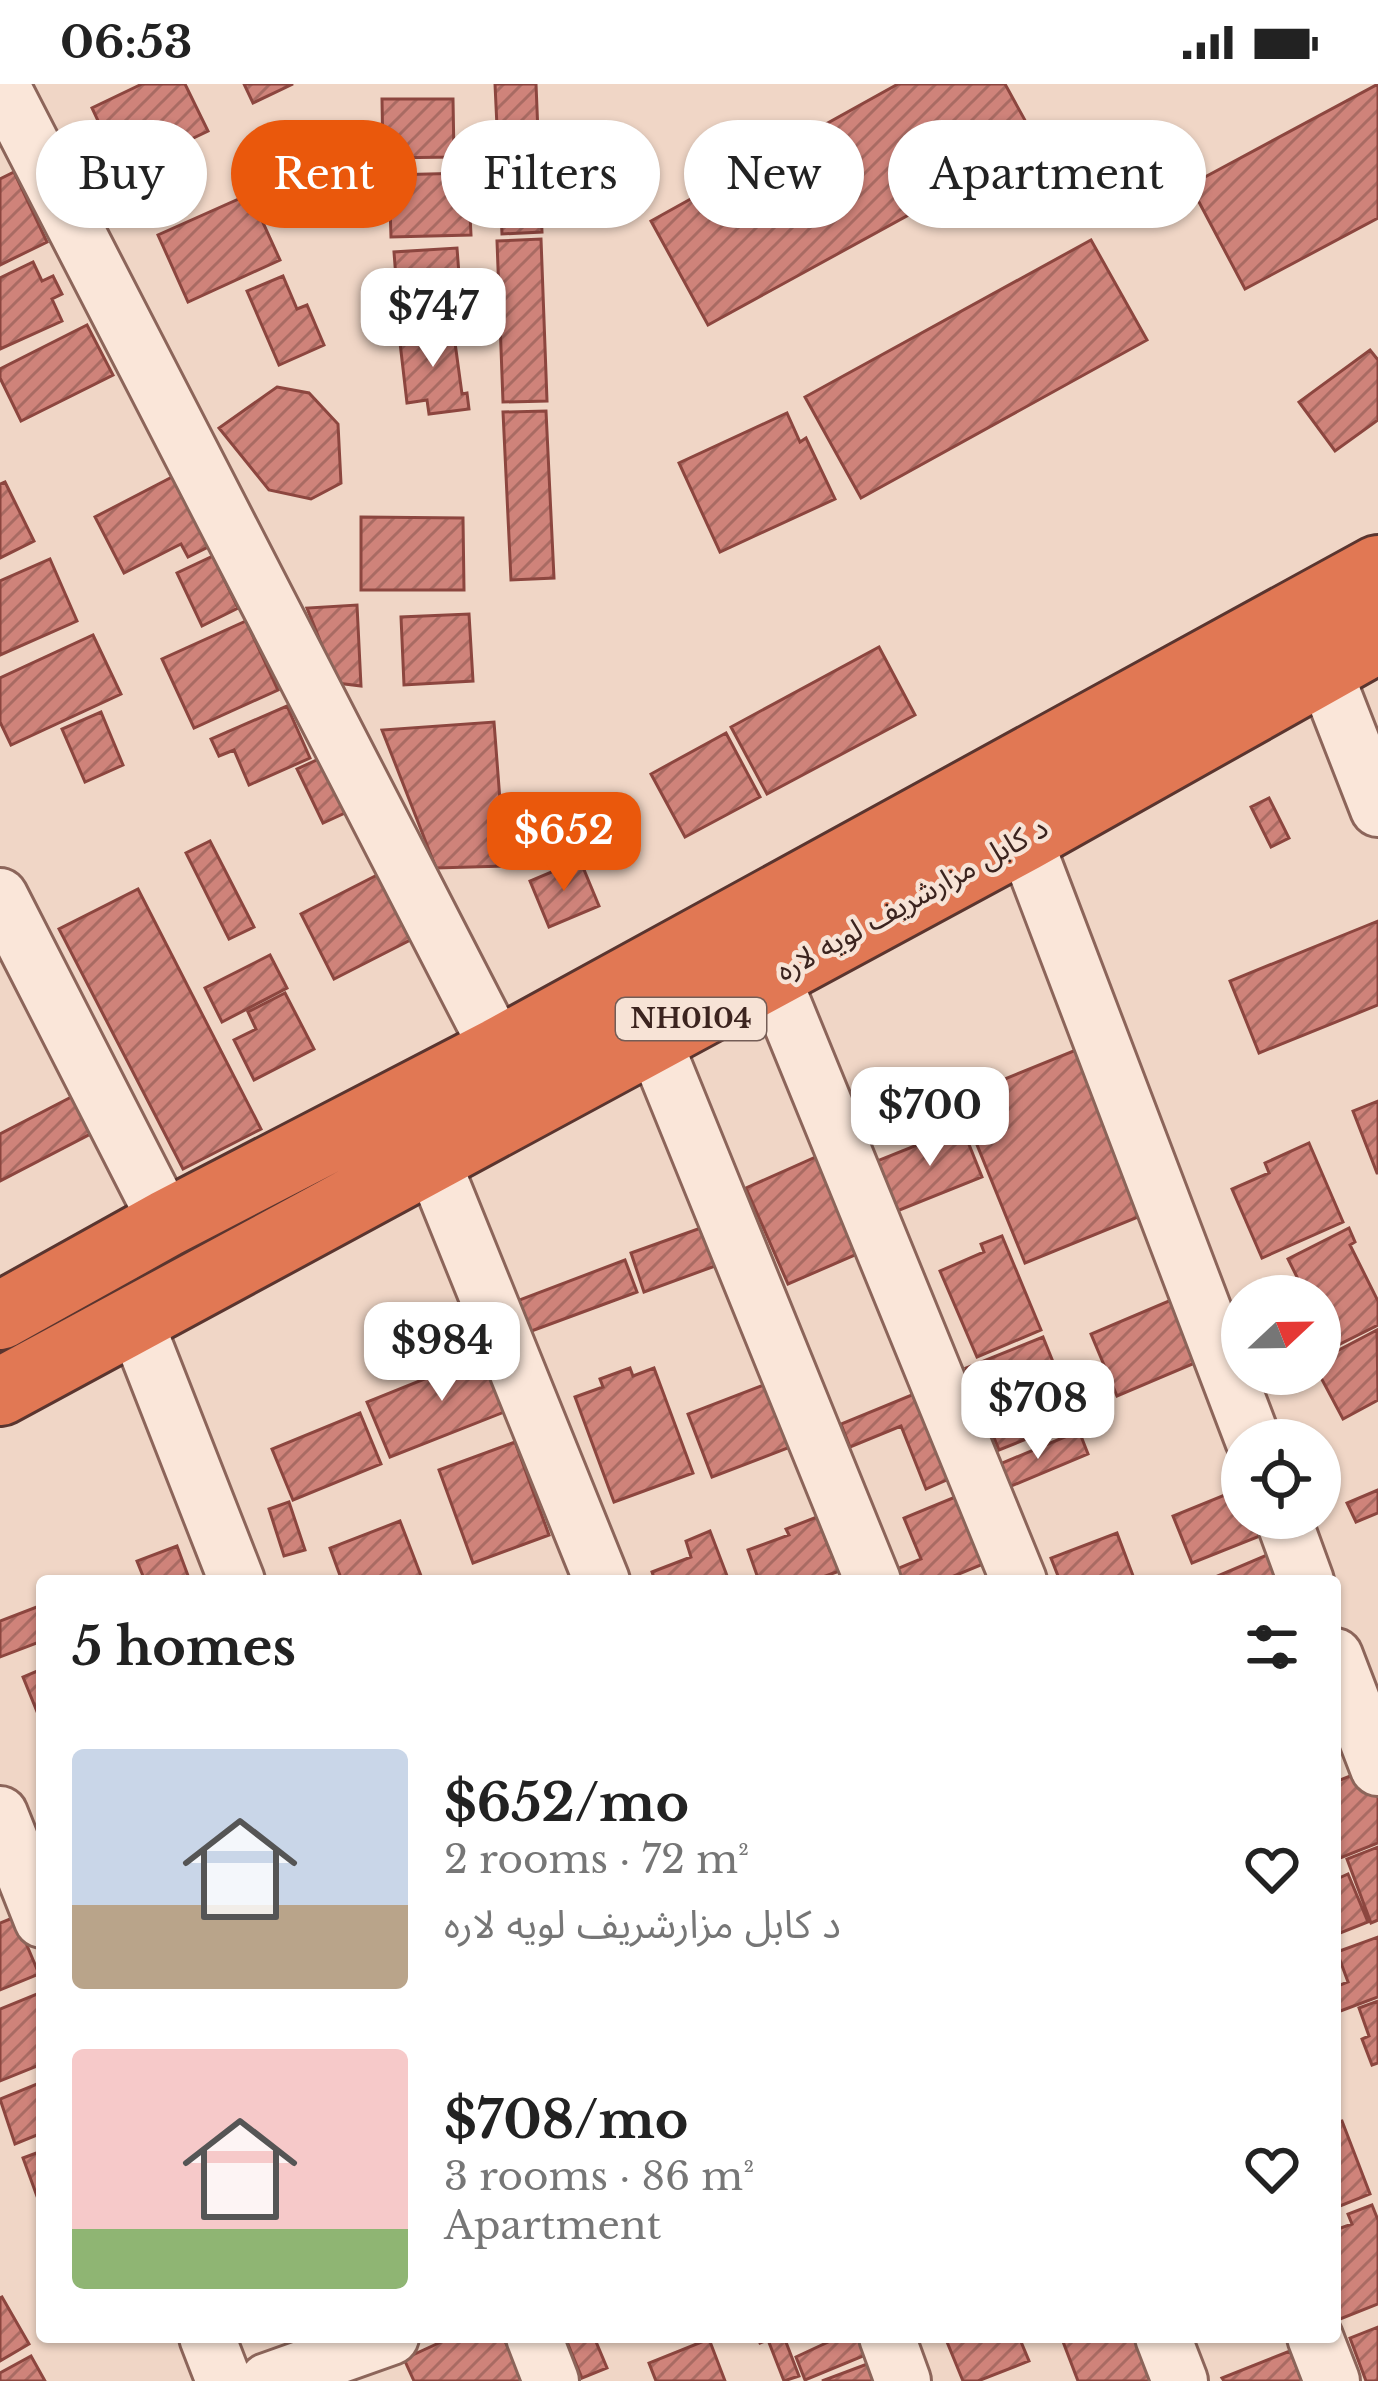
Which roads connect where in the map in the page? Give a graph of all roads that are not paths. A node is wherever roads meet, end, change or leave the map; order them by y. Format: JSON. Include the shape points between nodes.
{"nodes":[{"id":1,"x":2,"y":84,"type":"edge"},
{"id":2,"x":1360,"y":614,"type":"edge"},
{"id":3,"x":1378,"y":809,"type":"edge"},
{"id":4,"x":1024,"y":838,"type":"junction"},
{"id":5,"x":0,"y":896,"type":"edge"},
{"id":6,"x":772,"y":976,"type":"junction"},
{"id":7,"x":652,"y":1039,"type":"junction"},
{"id":8,"x":499,"y":1051,"type":"junction"},
{"id":9,"x":432,"y":1160,"type":"junction"},
{"id":10,"x":167,"y":1223,"type":"junction"},
{"id":11,"x":0,"y":1316,"type":"edge"},
{"id":12,"x":134,"y":1318,"type":"junction"},
{"id":13,"x":0,"y":1392,"type":"edge"},
{"id":14,"x":1245,"y":1419,"type":"edge"},
{"id":15,"x":1290,"y":1539,"type":"edge"},
{"id":16,"x":235,"y":1575,"type":"edge"},
{"id":17,"x":600,"y":1575,"type":"edge"},
{"id":18,"x":871,"y":1575,"type":"edge"},
{"id":19,"x":1017,"y":1575,"type":"edge"},
{"id":20,"x":1304,"y":1575,"type":"edge"},
{"id":21,"x":1341,"y":1676,"type":"edge"},
{"id":22,"x":1366,"y":1761,"type":"edge"},
{"id":23,"x":0,"y":1814,"type":"edge"},
{"id":24,"x":36,"y":1905,"type":"edge"},
{"id":25,"x":209,"y":2343,"type":"edge"},
{"id":26,"x":374,"y":2343,"type":"edge"},
{"id":27,"x":536,"y":2343,"type":"edge"},
{"id":28,"x":889,"y":2343,"type":"edge"},
{"id":29,"x":1165,"y":2343,"type":"edge"},
{"id":30,"x":1317,"y":2343,"type":"edge"},
{"id":31,"x":224,"y":2381,"type":"edge"},
{"id":32,"x":267,"y":2381,"type":"edge"},
{"id":33,"x":551,"y":2381,"type":"edge"},
{"id":34,"x":903,"y":2381,"type":"edge"},
{"id":35,"x":1180,"y":2381,"type":"edge"},
{"id":36,"x":1332,"y":2381,"type":"edge"}],
"edges":[{"from":1,"to":8,"type":"street"},
{"from":2,"to":3,"type":"street"},
{"from":2,"to":4,"type":"highway","name":"د کابل مزارشریف لویه لاره","number":"NH0104"},
{"from":2,"to":8,"type":"highway","number":"NH0104"},
{"from":4,"to":6,"type":"highway","name":"د کابل مزارشریف لویه لاره","number":"NH0104"},
{"from":4,"to":14,"type":"street"},
{"from":5,"to":10,"type":"street"},
{"from":6,"to":7,"type":"highway","name":"د کابل مزارشریف لویه لاره","number":"NH0104"},
{"from":6,"to":19,"type":"street"},
{"from":7,"to":9,"type":"highway","name":"د کابل مزارشریف لویه لاره","number":"NH0104"},
{"from":7,"to":18,"type":"street"},
{"from":8,"to":10,"type":"highway","number":"NH0104"},
{"from":9,"to":12,"type":"highway","name":"د کابل مزارشریف لویه لاره","number":"NH0104"},
{"from":9,"to":17,"type":"street"},
{"from":10,"to":11,"type":"highway","number":"NH0104"},
{"from":12,"to":13,"type":"highway","name":"د کابل مزارشریف لویه لاره","number":"NH0104"},
{"from":12,"to":16,"type":"street"},
{"from":15,"to":20,"type":"street"},
{"from":21,"to":22,"type":"street"},
{"from":23,"to":24,"type":"street"},
{"from":25,"to":31,"type":"street"},
{"from":26,"to":32,"type":"street"},
{"from":27,"to":33,"type":"street"},
{"from":28,"to":34,"type":"street"},
{"from":29,"to":35,"type":"street"},
{"from":30,"to":36,"type":"street"}]}
